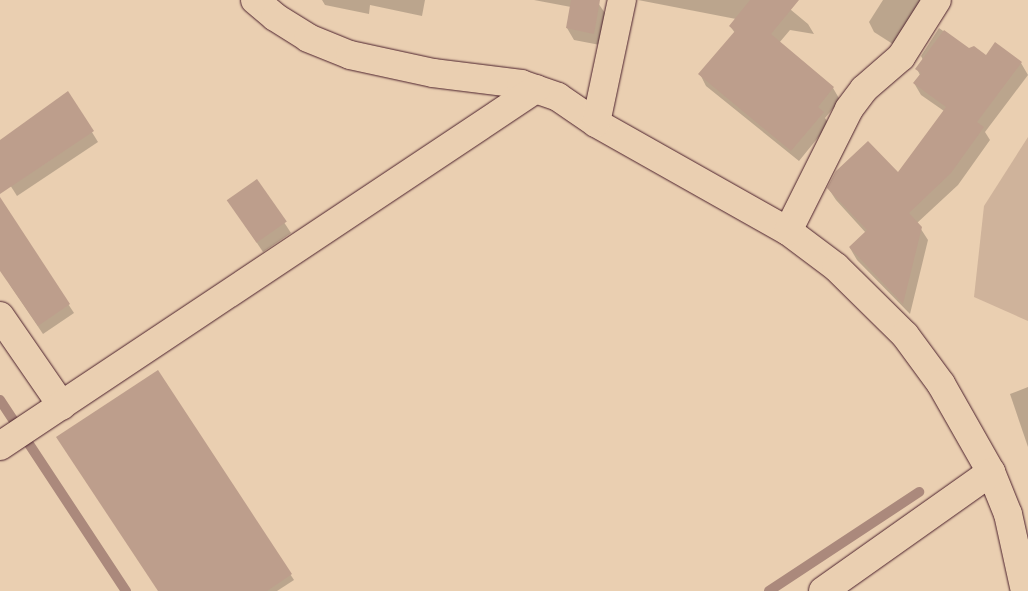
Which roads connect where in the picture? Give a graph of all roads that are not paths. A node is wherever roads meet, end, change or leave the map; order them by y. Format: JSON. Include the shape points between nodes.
{"nodes":[{"id":1,"x":255,"y":0,"type":"edge"},
{"id":2,"x":622,"y":0,"type":"edge"},
{"id":3,"x":937,"y":0,"type":"edge"},
{"id":4,"x":536,"y":89,"type":"junction"},
{"id":5,"x":596,"y":123,"type":"junction"},
{"id":6,"x":788,"y":231,"type":"junction"},
{"id":7,"x":0,"y":316,"type":"edge"},
{"id":8,"x":62,"y":406,"type":"junction"},
{"id":9,"x":0,"y":446,"type":"edge"},
{"id":10,"x":991,"y":472,"type":"junction"},
{"id":11,"x":823,"y":591,"type":"edge"},
{"id":12,"x":1026,"y":591,"type":"edge"}],
"edges":[{"from":1,"to":4,"type":"street","via":[[308,38],[350,55],[432,73],[521,84]]},
{"from":2,"to":5,"type":"street"},
{"from":3,"to":6,"type":"street","via":[[901,57],[864,90],[849,109]]},
{"from":4,"to":5,"type":"street","via":[[558,97]]},
{"from":4,"to":8,"type":"street"},
{"from":5,"to":6,"type":"street"},
{"from":6,"to":10,"type":"street","via":[[836,267],[905,335],[941,384]]},
{"from":7,"to":8,"type":"street"},
{"from":8,"to":9,"type":"street"},
{"from":10,"to":11,"type":"street"},
{"from":10,"to":12,"type":"street","via":[[1008,514]]}]}
